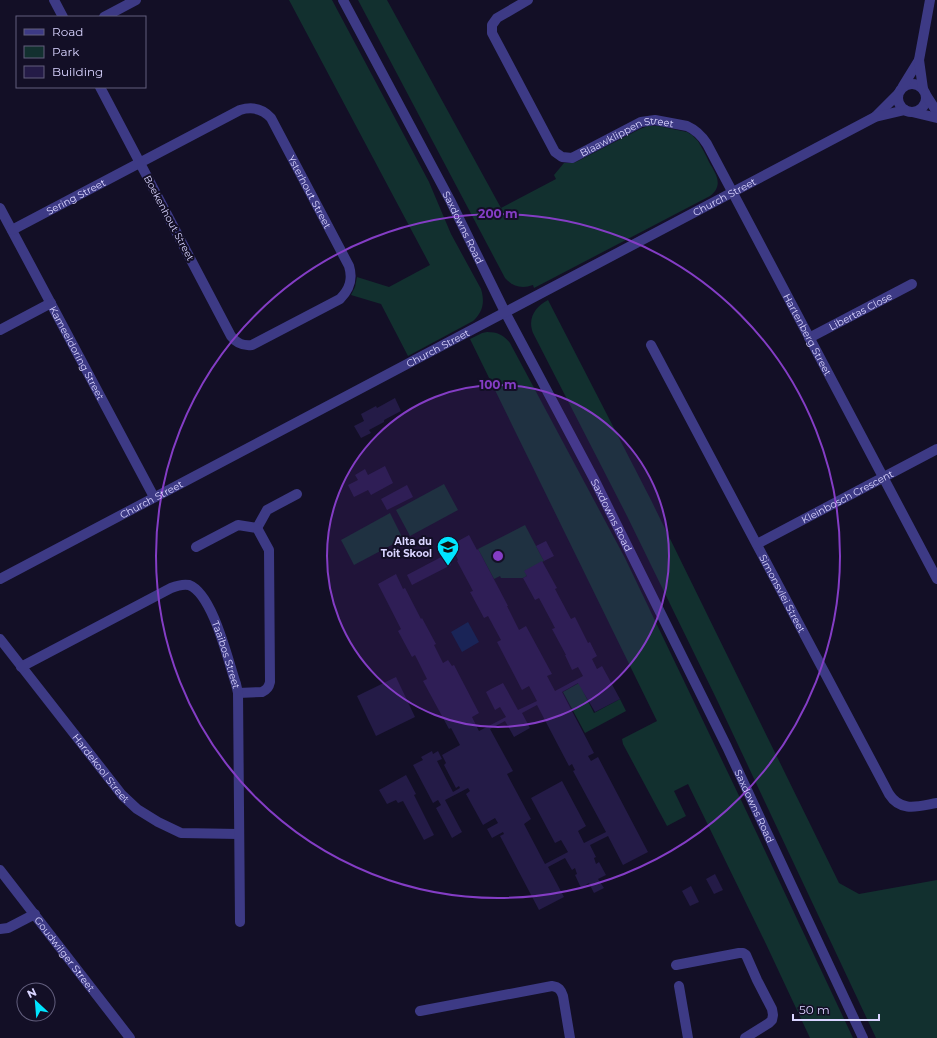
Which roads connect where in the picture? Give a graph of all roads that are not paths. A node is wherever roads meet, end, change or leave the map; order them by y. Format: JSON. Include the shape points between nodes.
{"nodes":[{"id":1,"x":54,"y":0,"type":"edge"},
{"id":2,"x":136,"y":0,"type":"edge"},
{"id":3,"x":343,"y":0,"type":"edge"},
{"id":4,"x":528,"y":0,"type":"edge"},
{"id":5,"x":930,"y":0,"type":"edge"},
{"id":6,"x":62,"y":16,"type":"edge"},
{"id":7,"x":106,"y":16,"type":"edge"},
{"id":8,"x":919,"y":60,"type":"junction"},
{"id":9,"x":101,"y":88,"type":"edge"},
{"id":10,"x":900,"y":90,"type":"junction"},
{"id":11,"x":925,"y":92,"type":"junction"},
{"id":12,"x":908,"y":111,"type":"junction"},
{"id":13,"x":937,"y":112,"type":"edge"},
{"id":14,"x":875,"y":117,"type":"junction"},
{"id":15,"x":937,"y":118,"type":"edge"},
{"id":16,"x":140,"y":163,"type":"junction"},
{"id":17,"x":732,"y":192,"type":"junction"},
{"id":18,"x":0,"y":208,"type":"edge"},
{"id":19,"x":12,"y":230,"type":"junction"},
{"id":20,"x":912,"y":284,"type":"dead end"},
{"id":21,"x":51,"y":303,"type":"junction"},
{"id":22,"x":505,"y":312,"type":"junction"},
{"id":23,"x":0,"y":330,"type":"edge"},
{"id":24,"x":809,"y":338,"type":"junction"},
{"id":25,"x":242,"y":345,"type":"joint"},
{"id":26,"x":651,"y":346,"type":"dead end"},
{"id":27,"x":937,"y":449,"type":"edge"},
{"id":28,"x":883,"y":478,"type":"junction"},
{"id":29,"x":297,"y":494,"type":"dead end"},
{"id":30,"x":154,"y":498,"type":"junction"},
{"id":31,"x":257,"y":528,"type":"junction"},
{"id":32,"x":757,"y":544,"type":"junction"},
{"id":33,"x":196,"y":547,"type":"dead end"},
{"id":34,"x":0,"y":579,"type":"edge"},
{"id":35,"x":937,"y":579,"type":"edge"},
{"id":36,"x":0,"y":639,"type":"edge"},
{"id":37,"x":21,"y":666,"type":"junction"},
{"id":38,"x":238,"y":693,"type":"junction"},
{"id":39,"x":937,"y":803,"type":"edge"},
{"id":40,"x":239,"y":834,"type":"junction"},
{"id":41,"x":0,"y":870,"type":"edge"},
{"id":42,"x":35,"y":914,"type":"junction"},
{"id":43,"x":240,"y":922,"type":"dead end"},
{"id":44,"x":0,"y":929,"type":"edge"},
{"id":45,"x":676,"y":965,"type":"dead end"},
{"id":46,"x":680,"y":986,"type":"dead end"},
{"id":47,"x":420,"y":1011,"type":"dead end"},
{"id":48,"x":130,"y":1038,"type":"edge"},
{"id":49,"x":570,"y":1038,"type":"edge"},
{"id":50,"x":688,"y":1038,"type":"edge"},
{"id":51,"x":745,"y":1038,"type":"edge"},
{"id":52,"x":863,"y":1038,"type":"edge"}],
"edges":[{"from":1,"to":6,"type":"street"},
{"from":2,"to":7,"type":"street"},
{"from":3,"to":22,"type":"street","name":"Saxdowns Road","via":[[450,200]]},
{"from":4,"to":17,"type":"street","name":"Blaawklippen Street","via":[[497,18],[492,25],[492,33],[555,152],[567,158],[577,156],[646,121],[655,120],[687,126],[704,140]]},
{"from":5,"to":8,"type":"street"},
{"from":8,"to":10,"type":"street","name":"Church Street"},
{"from":8,"to":11,"type":"street"},
{"from":9,"to":16,"type":"street","name":"Boekenhout Street"},
{"from":10,"to":11,"type":"street","via":[[910,83],[917,84]]},
{"from":10,"to":12,"type":"street","via":[[900,106]]},
{"from":10,"to":14,"type":"street","name":"Church Street"},
{"from":11,"to":12,"type":"street","via":[[926,101],[923,107]]},
{"from":11,"to":13,"type":"street"},
{"from":12,"to":14,"type":"street","name":"Church Street"},
{"from":12,"to":15,"type":"street"},
{"from":14,"to":17,"type":"street","name":"Church Street"},
{"from":16,"to":19,"type":"street","name":"Sering Street"},
{"from":16,"to":25,"type":"street","name":"Boekenhout Street","via":[[231,336]]},
{"from":16,"to":25,"type":"street","name":"Ysterhout Street","via":[[240,110],[257,108],[271,118],[349,266],[351,278],[348,290],[340,299],[257,343]]},
{"from":17,"to":22,"type":"street","name":"Church Street"},
{"from":17,"to":24,"type":"street","name":"Hartenberg Street"},
{"from":18,"to":19,"type":"street","name":"Kameeldoring Street"},
{"from":19,"to":21,"type":"street","name":"Kameeldoring Street"},
{"from":20,"to":24,"type":"street","name":"Libertas Close"},
{"from":21,"to":23,"type":"street"},
{"from":21,"to":30,"type":"street","name":"Kameeldoring Street"},
{"from":22,"to":30,"type":"street","name":"Church Street"},
{"from":22,"to":52,"type":"street","name":"Saxdowns Road","via":[[594,479],[727,747]]},
{"from":24,"to":28,"type":"street","name":"Hartenberg Street"},
{"from":26,"to":32,"type":"street","name":"Simonsvlei Street"},
{"from":27,"to":28,"type":"street","name":"Kleinbosch Crescent"},
{"from":28,"to":32,"type":"street","name":"Kleinbosch Crescent"},
{"from":28,"to":35,"type":"street","name":"Hartenberg Street"},
{"from":29,"to":31,"type":"street","via":[[267,510]]},
{"from":30,"to":34,"type":"street","name":"Church Street"},
{"from":31,"to":33,"type":"street","via":[[238,526]]},
{"from":31,"to":38,"type":"street","via":[[269,550],[270,682],[267,689],[262,692]]},
{"from":32,"to":39,"type":"street","name":"Simonsvlei Street","via":[[892,798],[910,807]]},
{"from":36,"to":37,"type":"street","name":"Hardekool Street"},
{"from":37,"to":38,"type":"street","name":"Taaibos Street","via":[[171,588],[188,585],[206,601],[218,627]]},
{"from":37,"to":40,"type":"street","name":"Hardekool Street","via":[[122,795],[137,809],[181,834]]},
{"from":38,"to":40,"type":"street","name":"Taaibos Street"},
{"from":40,"to":43,"type":"street","name":"Taaibos Street"},
{"from":41,"to":42,"type":"street","name":"Goudwilger Street"},
{"from":42,"to":44,"type":"street","via":[[8,928]]},
{"from":42,"to":48,"type":"street","name":"Goudwilger Street"},
{"from":45,"to":51,"type":"street","via":[[739,953],[746,955],[773,1015],[769,1023]]},
{"from":46,"to":50,"type":"street"},
{"from":47,"to":49,"type":"street","via":[[552,986],[559,988],[563,996]]}]}
